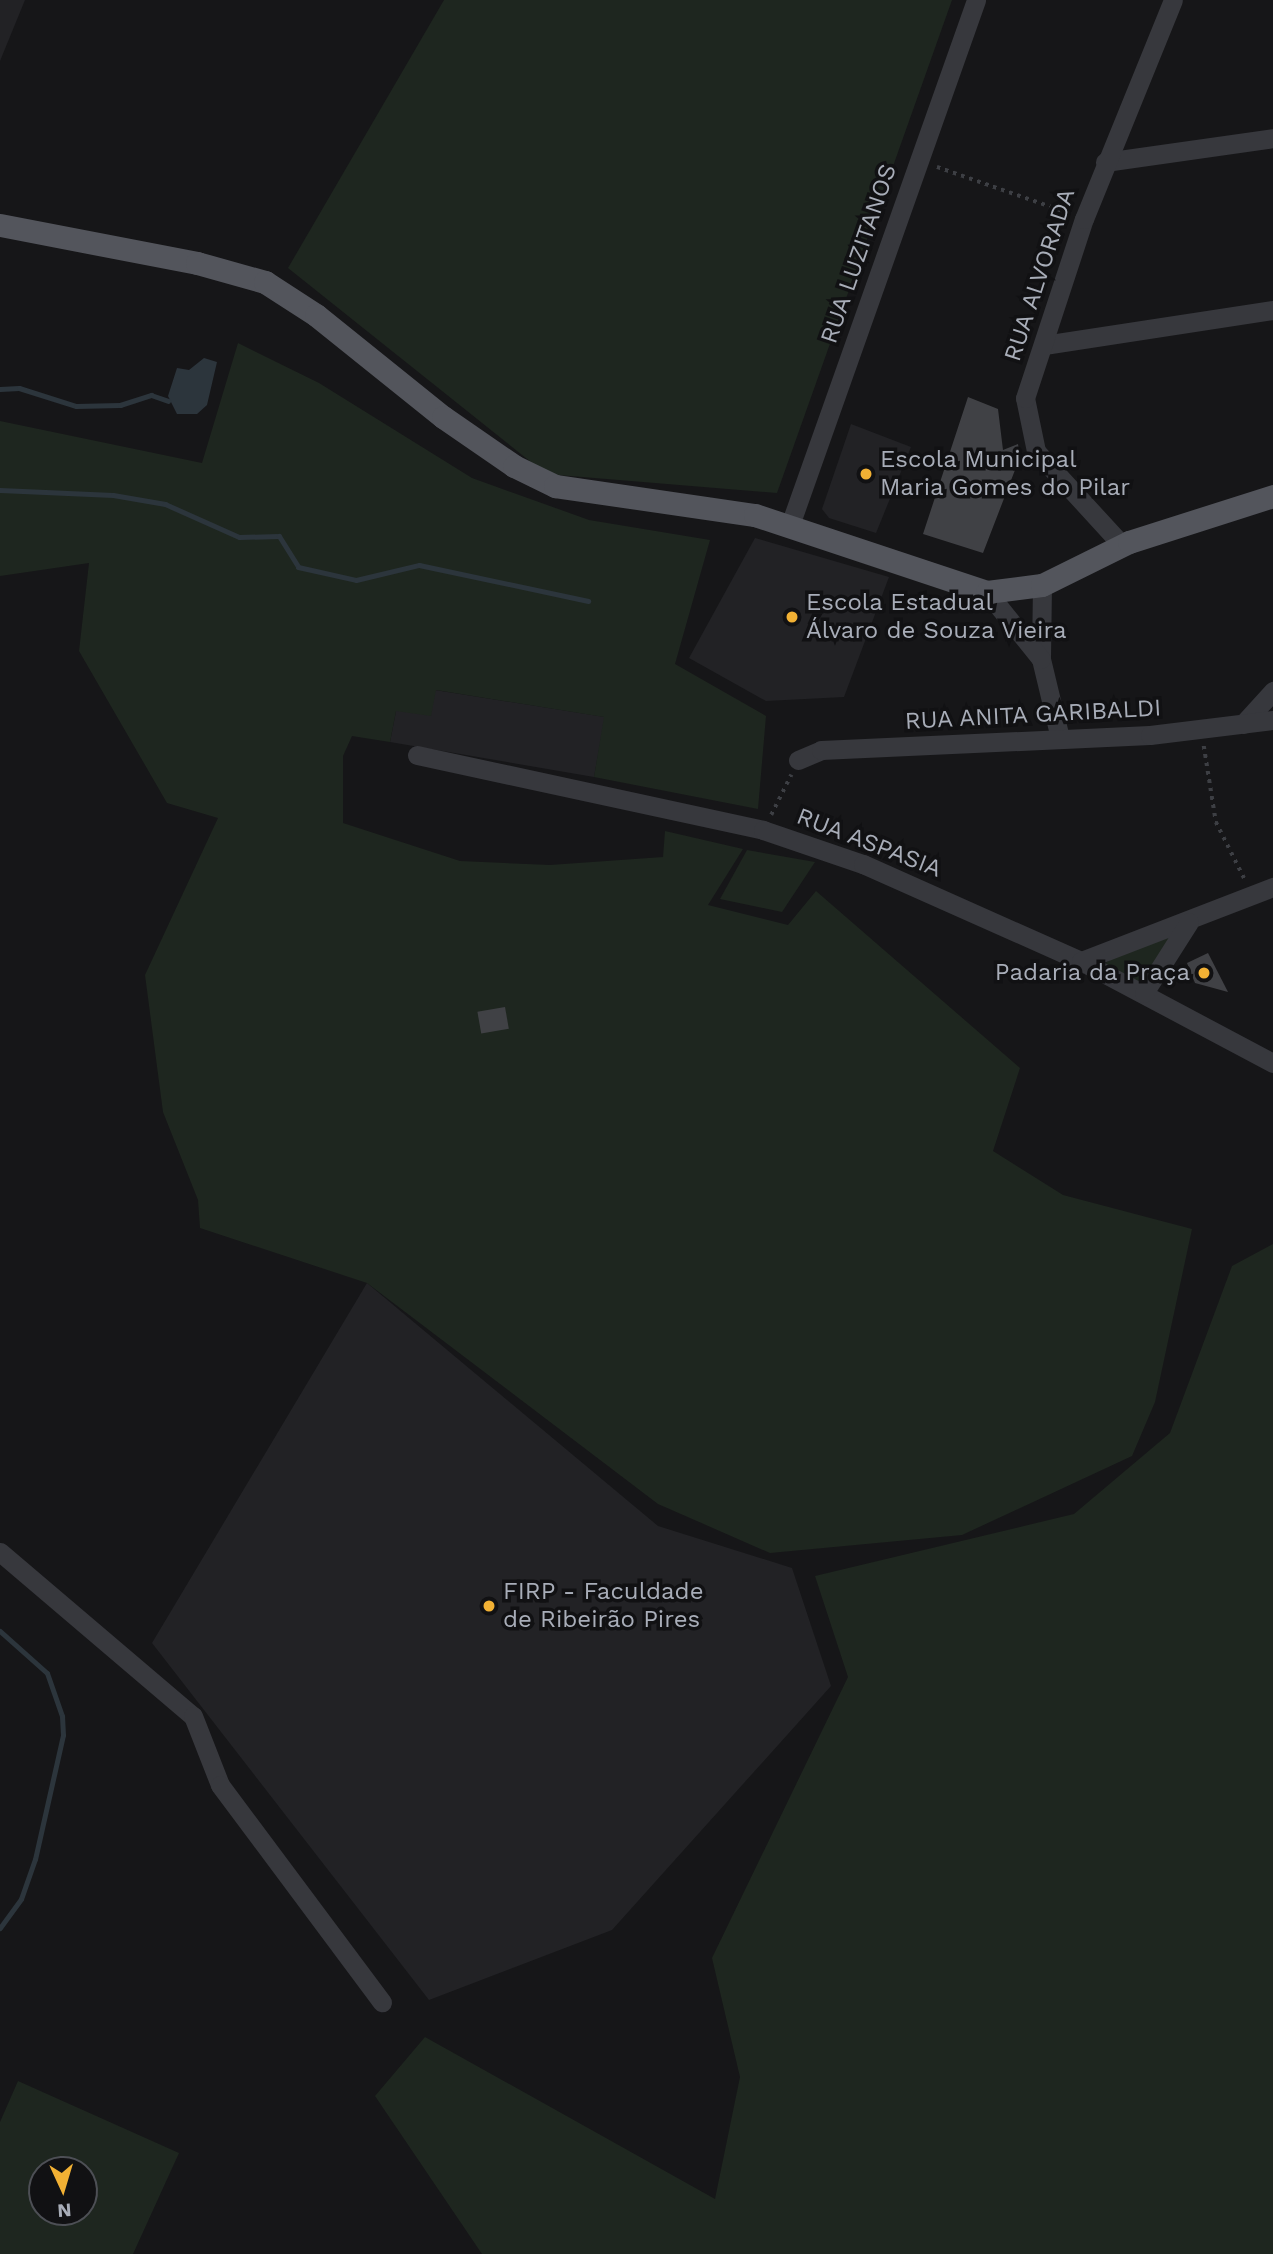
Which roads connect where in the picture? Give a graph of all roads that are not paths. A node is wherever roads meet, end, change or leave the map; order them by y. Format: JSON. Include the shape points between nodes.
{"nodes":[{"id":1,"x":976,"y":0,"type":"edge"},
{"id":2,"x":1173,"y":0,"type":"edge"},
{"id":3,"x":1273,"y":138,"type":"edge"},
{"id":4,"x":1105,"y":162,"type":"junction"},
{"id":5,"x":0,"y":225,"type":"edge"},
{"id":6,"x":1273,"y":310,"type":"edge"},
{"id":7,"x":1044,"y":345,"type":"junction"},
{"id":8,"x":1273,"y":496,"type":"edge"},
{"id":9,"x":790,"y":525,"type":"junction"},
{"id":10,"x":1122,"y":545,"type":"junction"},
{"id":11,"x":1042,"y":585,"type":"junction"},
{"id":12,"x":987,"y":592,"type":"junction"},
{"id":13,"x":1041,"y":659,"type":"junction"},
{"id":14,"x":1273,"y":691,"type":"edge"},
{"id":15,"x":1273,"y":720,"type":"edge"},
{"id":16,"x":1243,"y":724,"type":"junction"},
{"id":17,"x":1060,"y":738,"type":"junction"},
{"id":18,"x":417,"y":755,"type":"dead end"},
{"id":19,"x":799,"y":760,"type":"road end"},
{"id":20,"x":1273,"y":887,"type":"edge"},
{"id":21,"x":1189,"y":922,"type":"junction"},
{"id":22,"x":1081,"y":961,"type":"junction"},
{"id":23,"x":1144,"y":992,"type":"junction"},
{"id":24,"x":1273,"y":1063,"type":"edge"},
{"id":25,"x":0,"y":1552,"type":"edge"},
{"id":26,"x":382,"y":2002,"type":"dead end"}],
"edges":[{"from":1,"to":9,"type":"street","name":"RUA LUZITANOS"},
{"from":2,"to":4,"type":"street","name":"RUA ALVORADA"},
{"from":3,"to":4,"type":"street"},
{"from":4,"to":7,"type":"street","name":"RUA ALVORADA"},
{"from":5,"to":9,"type":"main road","via":[[197,263],[265,282],[316,315],[443,417],[513,466],[555,486],[656,498]]},
{"from":6,"to":7,"type":"street"},
{"from":7,"to":10,"type":"street","name":"RUA ALVORADA","via":[[1025,398],[1036,451],[1073,497]]},
{"from":8,"to":10,"type":"main road"},
{"from":9,"to":12,"type":"main road"},
{"from":10,"to":11,"type":"main road"},
{"from":11,"to":12,"type":"main road"},
{"from":11,"to":13,"type":"street"},
{"from":12,"to":13,"type":"street"},
{"from":13,"to":17,"type":"street"},
{"from":14,"to":16,"type":"street"},
{"from":15,"to":16,"type":"street","name":"RUA ANITA GARIBALDI"},
{"from":16,"to":17,"type":"street","name":"RUA ANITA GARIBALDI"},
{"from":17,"to":19,"type":"street","name":"RUA ANITA GARIBALDI","via":[[821,750]]},
{"from":18,"to":22,"type":"street","name":"RUA ASPASIA","via":[[763,830],[863,864]]},
{"from":20,"to":21,"type":"street"},
{"from":21,"to":22,"type":"street"},
{"from":21,"to":23,"type":"street"},
{"from":22,"to":23,"type":"street","name":"RUA ASPASIA"},
{"from":23,"to":24,"type":"street","name":"RUA ASPASIA"},
{"from":25,"to":26,"type":"street","via":[[193,1717],[220,1785]]}]}
